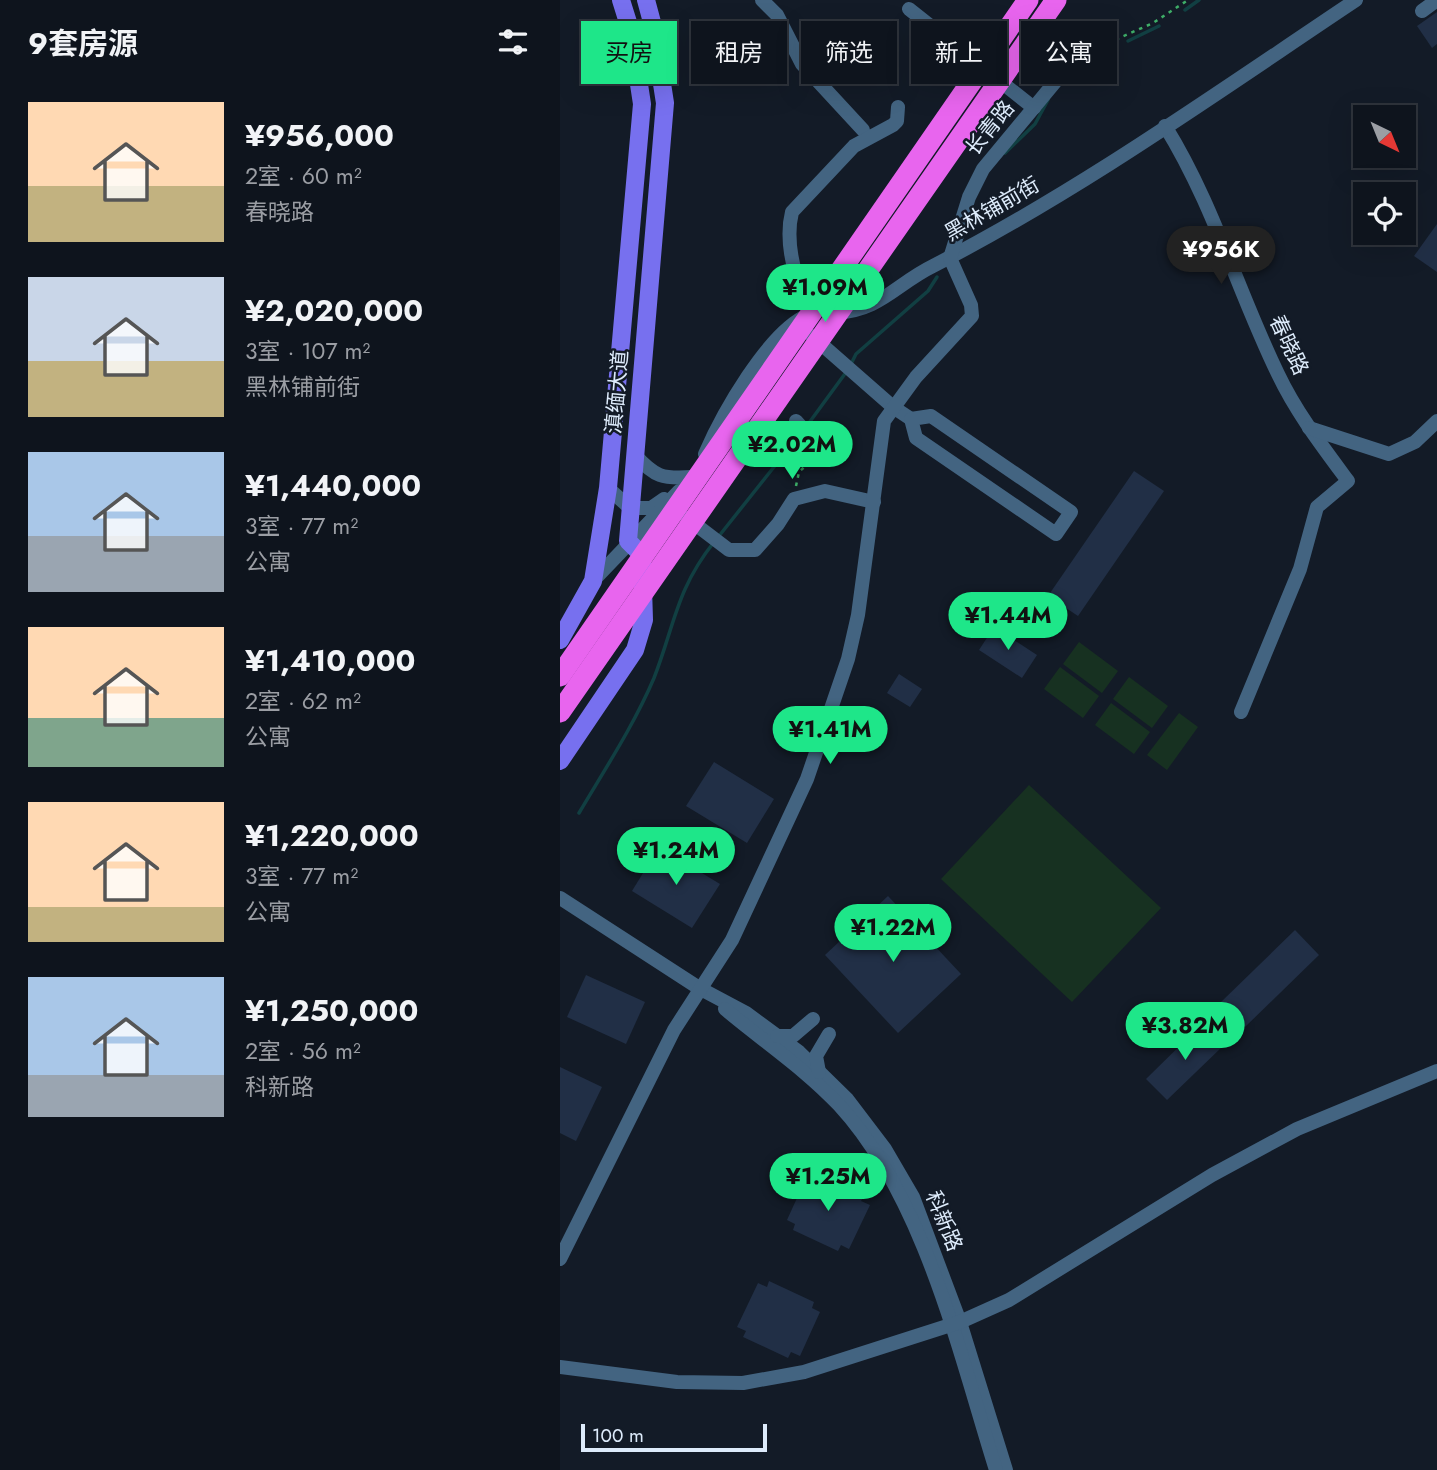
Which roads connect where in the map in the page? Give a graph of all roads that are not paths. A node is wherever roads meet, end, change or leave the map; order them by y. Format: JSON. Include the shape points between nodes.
{"nodes":[{"id":1,"x":621,"y":0,"type":"edge"},
{"id":2,"x":646,"y":0,"type":"edge"},
{"id":3,"x":762,"y":0,"type":"edge"},
{"id":4,"x":1028,"y":0,"type":"edge"},
{"id":5,"x":1056,"y":0,"type":"edge"},
{"id":6,"x":1356,"y":0,"type":"edge"},
{"id":7,"x":1437,"y":0,"type":"edge"},
{"id":8,"x":909,"y":9,"type":"dead end"},
{"id":9,"x":1422,"y":11,"type":"dead end"},
{"id":10,"x":1054,"y":84,"type":"edge"},
{"id":11,"x":898,"y":107,"type":"dead end"},
{"id":12,"x":1034,"y":108,"type":"junction"},
{"id":13,"x":1164,"y":126,"type":"junction"},
{"id":14,"x":863,"y":130,"type":"dead end"},
{"id":15,"x":950,"y":258,"type":"junction"},
{"id":16,"x":810,"y":314,"type":"junction"},
{"id":17,"x":795,"y":321,"type":"junction"},
{"id":18,"x":893,"y":407,"type":"junction"},
{"id":19,"x":911,"y":419,"type":"junction"},
{"id":20,"x":796,"y":421,"type":"dead end"},
{"id":21,"x":1437,"y":421,"type":"edge"},
{"id":22,"x":1309,"y":428,"type":"junction"},
{"id":23,"x":816,"y":443,"type":"road end"},
{"id":24,"x":635,"y":455,"type":"junction"},
{"id":25,"x":692,"y":477,"type":"junction"},
{"id":26,"x":608,"y":488,"type":"junction"},
{"id":27,"x":874,"y":502,"type":"junction"},
{"id":28,"x":630,"y":508,"type":"junction"},
{"id":29,"x":671,"y":508,"type":"junction"},
{"id":30,"x":628,"y":541,"type":"junction"},
{"id":31,"x":642,"y":555,"type":"junction"},
{"id":32,"x":593,"y":582,"type":"junction"},
{"id":33,"x":560,"y":640,"type":"edge"},
{"id":34,"x":560,"y":676,"type":"edge"},
{"id":35,"x":560,"y":712,"type":"edge"},
{"id":36,"x":1241,"y":712,"type":"dead end"},
{"id":37,"x":560,"y":761,"type":"edge"},
{"id":38,"x":560,"y":898,"type":"edge"},
{"id":39,"x":699,"y":988,"type":"junction"},
{"id":40,"x":813,"y":1019,"type":"dead end"},
{"id":41,"x":829,"y":1034,"type":"dead end"},
{"id":42,"x":777,"y":1037,"type":"junction"},
{"id":43,"x":1437,"y":1071,"type":"edge"},
{"id":44,"x":820,"y":1073,"type":"junction"},
{"id":45,"x":560,"y":1259,"type":"edge"},
{"id":46,"x":955,"y":1323,"type":"junction"},
{"id":47,"x":560,"y":1367,"type":"edge"},
{"id":48,"x":996,"y":1470,"type":"edge"},
{"id":49,"x":1006,"y":1470,"type":"edge"}],
"edges":[{"from":1,"to":26,"type":"main road","name":"滇缅大道","via":[[642,104]]},
{"from":2,"to":24,"type":"main road","name":"滇缅大道","via":[[665,103]]},
{"from":3,"to":14,"type":"street","via":[[777,15],[802,64]]},
{"from":4,"to":34,"type":"highway","bridge":true},
{"from":5,"to":35,"type":"highway","bridge":true},
{"from":6,"to":13,"type":"street","name":"黑林铺前街"},
{"from":7,"to":9,"type":"street"},
{"from":8,"to":12,"type":"street"},
{"from":10,"to":12,"type":"street","name":"长青路"},
{"from":11,"to":16,"type":"street","via":[[897,121],[854,146],[792,212],[795,272]]},
{"from":12,"to":15,"type":"street","name":"长青路","via":[[976,181]]},
{"from":13,"to":15,"type":"street","name":"黑林铺前街"},
{"from":13,"to":22,"type":"street","name":"春晓路","via":[[1188,163],[1278,375]]},
{"from":15,"to":16,"type":"street","name":"黑林铺前街","via":[[878,304]]},
{"from":15,"to":18,"type":"street","via":[[972,316]]},
{"from":16,"to":17,"type":"street","name":"黑林铺前街"},
{"from":17,"to":18,"type":"street"},
{"from":17,"to":25,"type":"street","name":"黑林铺前街","via":[[778,336],[719,422]]},
{"from":18,"to":19,"type":"street"},
{"from":18,"to":27,"type":"street","via":[[878,442]]},
{"from":19,"to":19,"type":"street","via":[[931,416],[1071,512],[1056,534],[916,438]]},
{"from":20,"to":23,"type":"street"},
{"from":21,"to":22,"type":"street","via":[[1415,442],[1389,454]]},
{"from":22,"to":36,"type":"street","name":"春晓路","via":[[1348,481],[1317,507],[1300,569]]},
{"from":24,"to":25,"type":"street","via":[[650,472],[668,479]]},
{"from":24,"to":28,"type":"main road","name":"滇缅大道"},
{"from":25,"to":28,"type":"street","via":[[651,508]]},
{"from":25,"to":29,"type":"street"},
{"from":25,"to":30,"type":"street"},
{"from":26,"to":28,"type":"street"},
{"from":26,"to":32,"type":"main road","name":"滇缅大道"},
{"from":27,"to":29,"type":"street","via":[[825,491],[794,499],[754,550],[729,550]]},
{"from":27,"to":39,"type":"street","via":[[848,659],[807,779],[732,940]]},
{"from":28,"to":30,"type":"main road","name":"滇缅大道"},
{"from":29,"to":31,"type":"street"},
{"from":30,"to":31,"type":"main road"},
{"from":30,"to":32,"type":"street"},
{"from":31,"to":37,"type":"main road","via":[[644,620],[635,650]]},
{"from":32,"to":33,"type":"main road","name":"滇缅大道"},
{"from":38,"to":39,"type":"street","name":"科新路"},
{"from":39,"to":42,"type":"street","name":"科新路","via":[[746,1013]]},
{"from":39,"to":45,"type":"street"},
{"from":39,"to":46,"type":"street","name":"科新路","via":[[792,1060],[840,1106],[904,1202]]},
{"from":40,"to":42,"type":"street","via":[[793,1036]]},
{"from":41,"to":44,"type":"street","via":[[816,1056]]},
{"from":42,"to":44,"type":"street","name":"科新路"},
{"from":43,"to":46,"type":"street","via":[[1297,1129],[1212,1175],[1009,1300]]},
{"from":44,"to":46,"type":"street","name":"科新路","via":[[847,1099],[885,1149],[913,1197]]},
{"from":46,"to":47,"type":"street","via":[[804,1372],[743,1383],[677,1382]]},
{"from":46,"to":48,"type":"street","name":"科新路"},
{"from":46,"to":49,"type":"street","name":"科新路"}]}
